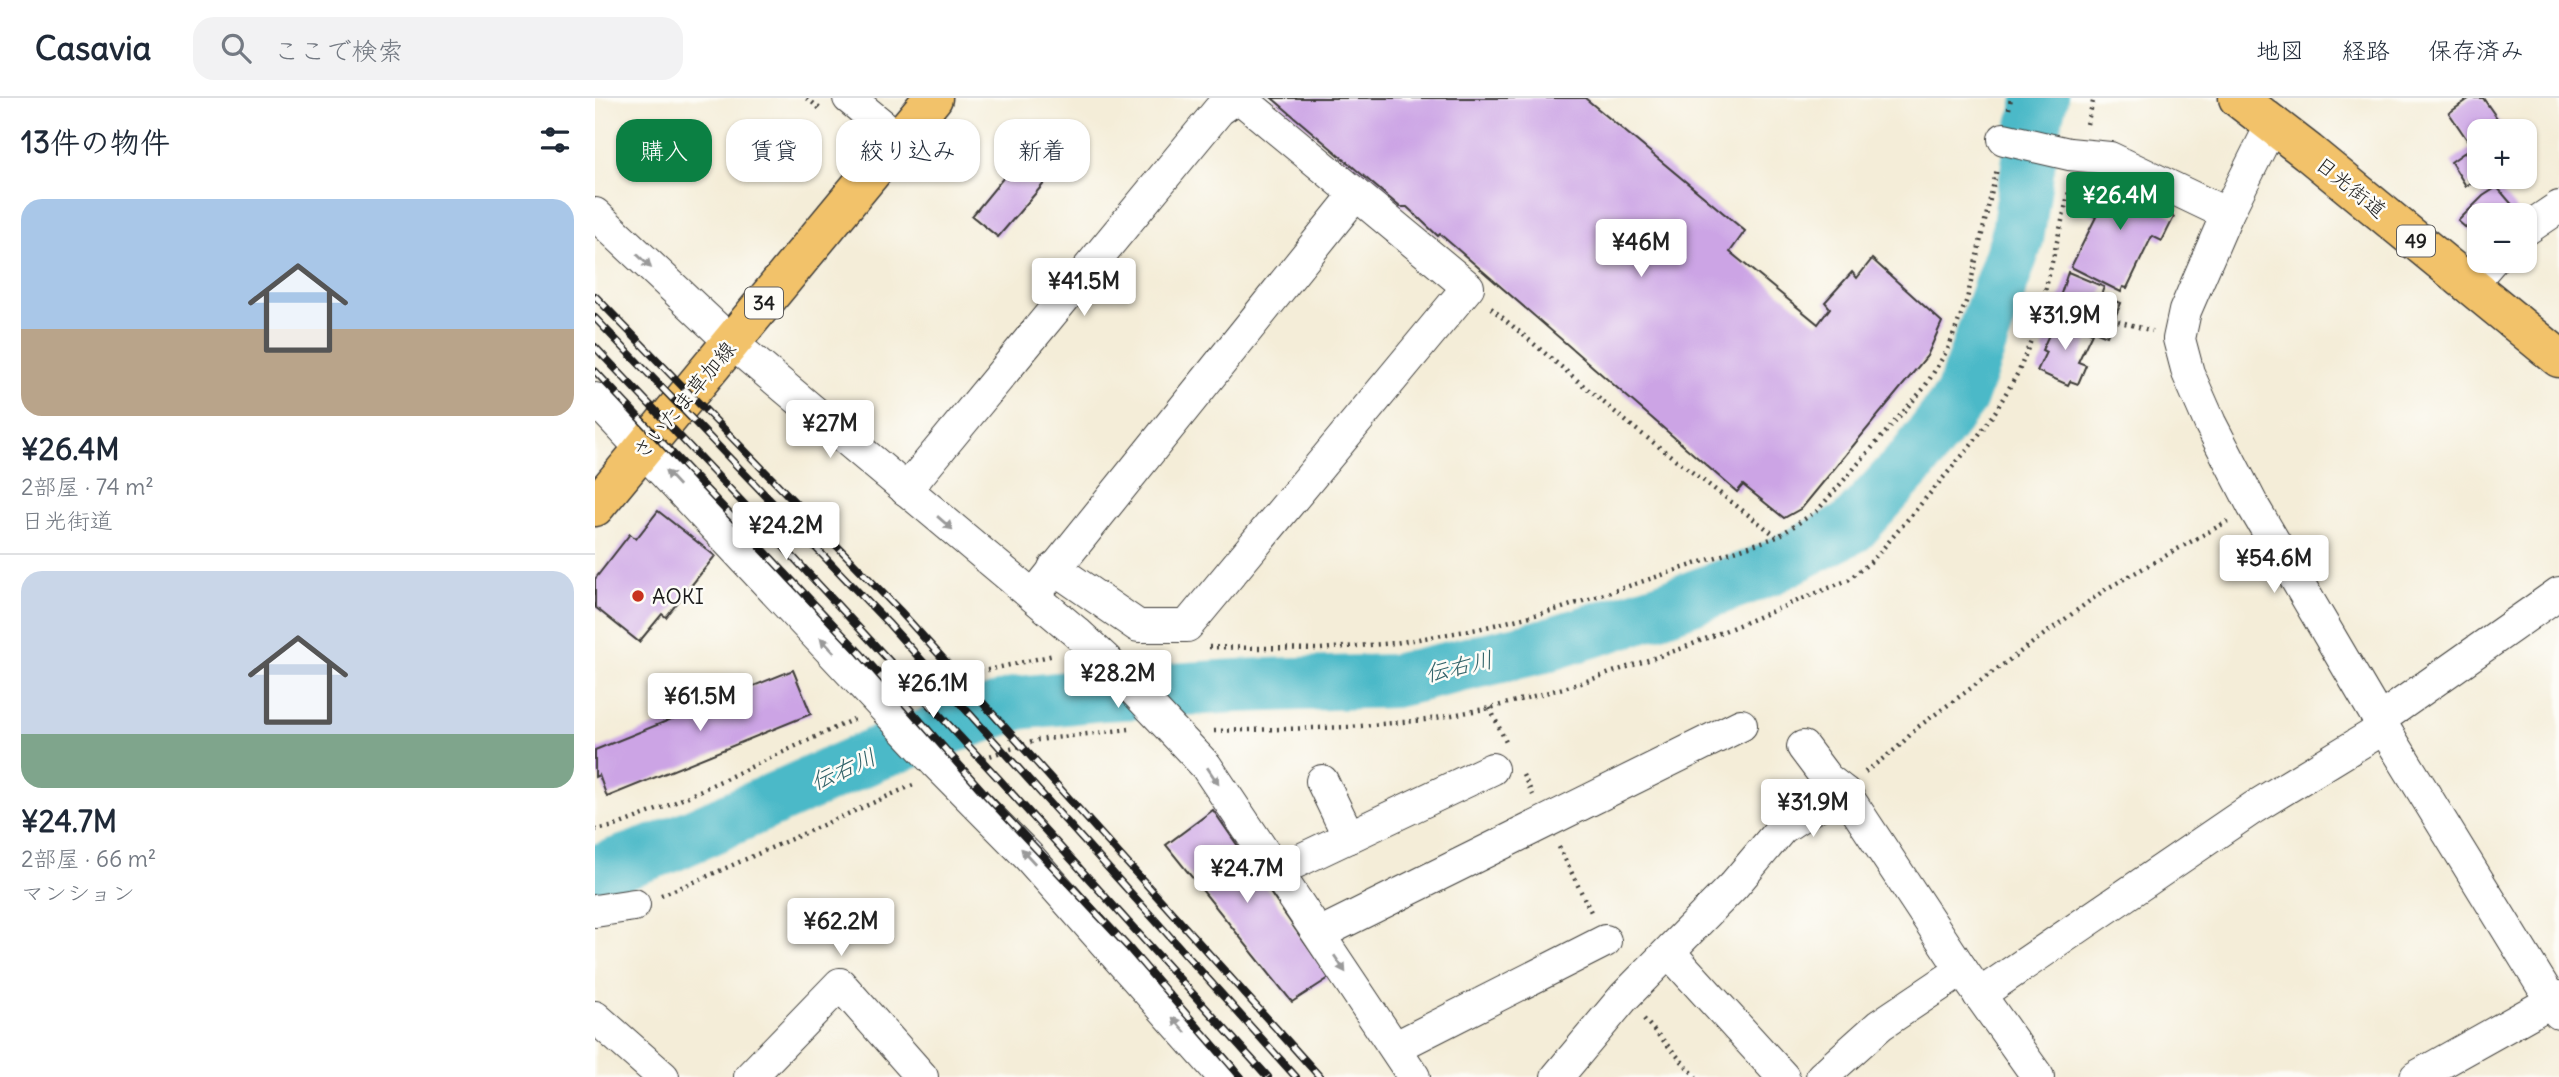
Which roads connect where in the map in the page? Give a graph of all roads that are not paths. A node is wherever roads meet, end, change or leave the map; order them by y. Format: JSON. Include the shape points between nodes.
{"nodes":[{"id":1,"x":849,"y":98,"type":"edge"},
{"id":2,"x":933,"y":98,"type":"edge"},
{"id":3,"x":2238,"y":98,"type":"edge"},
{"id":4,"x":1225,"y":101,"type":"edge"},
{"id":5,"x":875,"y":119,"type":"edge"},
{"id":6,"x":916,"y":119,"type":"edge"},
{"id":7,"x":2272,"y":124,"type":"junction"},
{"id":8,"x":2004,"y":139,"type":"road end"},
{"id":9,"x":864,"y":182,"type":"edge"},
{"id":10,"x":1356,"y":194,"type":"junction"},
{"id":11,"x":2559,"y":207,"type":"edge"},
{"id":12,"x":595,"y":214,"type":"edge"},
{"id":13,"x":2227,"y":214,"type":"junction"},
{"id":14,"x":2537,"y":222,"type":"edge"},
{"id":15,"x":2467,"y":263,"type":"edge"},
{"id":16,"x":2481,"y":273,"type":"edge"},
{"id":17,"x":731,"y":343,"type":"junction"},
{"id":18,"x":2559,"y":358,"type":"edge"},
{"id":19,"x":595,"y":399,"type":"edge"},
{"id":20,"x":644,"y":448,"type":"junction"},
{"id":21,"x":906,"y":490,"type":"junction"},
{"id":22,"x":595,"y":507,"type":"edge"},
{"id":23,"x":1054,"y":568,"type":"junction"},
{"id":24,"x":2559,"y":593,"type":"edge"},
{"id":25,"x":1034,"y":597,"type":"junction"},
{"id":26,"x":2382,"y":724,"type":"junction"},
{"id":27,"x":1741,"y":725,"type":"dead end"},
{"id":28,"x":1803,"y":747,"type":"dead end"},
{"id":29,"x":1492,"y":769,"type":"dead end"},
{"id":30,"x":1322,"y":781,"type":"dead end"},
{"id":31,"x":1845,"y":793,"type":"junction"},
{"id":32,"x":1349,"y":836,"type":"junction"},
{"id":33,"x":1277,"y":871,"type":"junction"},
{"id":34,"x":634,"y":905,"type":"road end"},
{"id":35,"x":595,"y":911,"type":"edge"},
{"id":36,"x":1319,"y":934,"type":"junction"},
{"id":37,"x":1605,"y":941,"type":"dead end"},
{"id":38,"x":1669,"y":952,"type":"junction"},
{"id":39,"x":1971,"y":983,"type":"junction"},
{"id":40,"x":2556,"y":1004,"type":"edge"},
{"id":41,"x":595,"y":1017,"type":"edge"},
{"id":42,"x":1396,"y":1047,"type":"junction"},
{"id":43,"x":663,"y":1077,"type":"edge"},
{"id":44,"x":750,"y":1077,"type":"edge"},
{"id":45,"x":922,"y":1077,"type":"edge"},
{"id":46,"x":1224,"y":1077,"type":"edge"},
{"id":47,"x":1414,"y":1077,"type":"edge"},
{"id":48,"x":1557,"y":1077,"type":"edge"},
{"id":49,"x":1783,"y":1077,"type":"edge"},
{"id":50,"x":1822,"y":1077,"type":"edge"},
{"id":51,"x":2038,"y":1077,"type":"edge"},
{"id":52,"x":2416,"y":1077,"type":"edge"}],
"edges":[{"from":1,"to":5,"type":"street"},
{"from":2,"to":6,"type":"main road","name":"さいたま草加線","number":"34"},
{"from":3,"to":7,"type":"main road","name":"日光街道","number":"49"},
{"from":4,"to":10,"type":"street"},
{"from":4,"to":21,"type":"street"},
{"from":7,"to":13,"type":"street"},
{"from":7,"to":15,"type":"main road","name":"日光街道","number":"49"},
{"from":8,"to":13,"type":"street","via":[[2110,158]]},
{"from":9,"to":17,"type":"main road","name":"さいたま草加線","number":"34"},
{"from":10,"to":23,"type":"street"},
{"from":10,"to":23,"type":"street","via":[[1468,287],[1187,626],[1138,625]]},
{"from":11,"to":14,"type":"street"},
{"from":12,"to":17,"type":"street","one_way":true},
{"from":13,"to":26,"type":"street","via":[[2185,311],[2179,339],[2188,373],[2253,506]]},
{"from":16,"to":18,"type":"main road","name":"日光街道","number":"49"},
{"from":17,"to":20,"type":"main road","name":"さいたま草加線","number":"34"},
{"from":17,"to":21,"type":"street"},
{"from":19,"to":20,"type":"street"},
{"from":20,"to":22,"type":"main road","name":"さいたま草加線","number":"34"},
{"from":46,"to":20,"type":"street","one_way":true,"via":[[1028,856],[943,770],[894,705]]},
{"from":21,"to":25,"type":"street","one_way":true},
{"from":23,"to":25,"type":"street"},
{"from":24,"to":26,"type":"street"},
{"from":25,"to":33,"type":"street","one_way":true,"via":[[1077,633],[1206,766]]},
{"from":26,"to":39,"type":"street"},
{"from":26,"to":40,"type":"street"},
{"from":27,"to":36,"type":"street"},
{"from":28,"to":31,"type":"street","via":[[1827,779]]},
{"from":29,"to":32,"type":"street"},
{"from":30,"to":32,"type":"street"},
{"from":31,"to":38,"type":"street","via":[[1782,828]]},
{"from":31,"to":39,"type":"street"},
{"from":32,"to":33,"type":"street"},
{"from":33,"to":36,"type":"street"},
{"from":34,"to":35,"type":"street"},
{"from":36,"to":42,"type":"street","one_way":true},
{"from":37,"to":42,"type":"street"},
{"from":38,"to":48,"type":"street"},
{"from":38,"to":49,"type":"street"},
{"from":39,"to":50,"type":"street","via":[[1880,1025]]},
{"from":39,"to":51,"type":"street"},
{"from":40,"to":52,"type":"street"},
{"from":41,"to":43,"type":"street"},
{"from":42,"to":47,"type":"street"},
{"from":44,"to":45,"type":"street","via":[[840,984]]}]}
